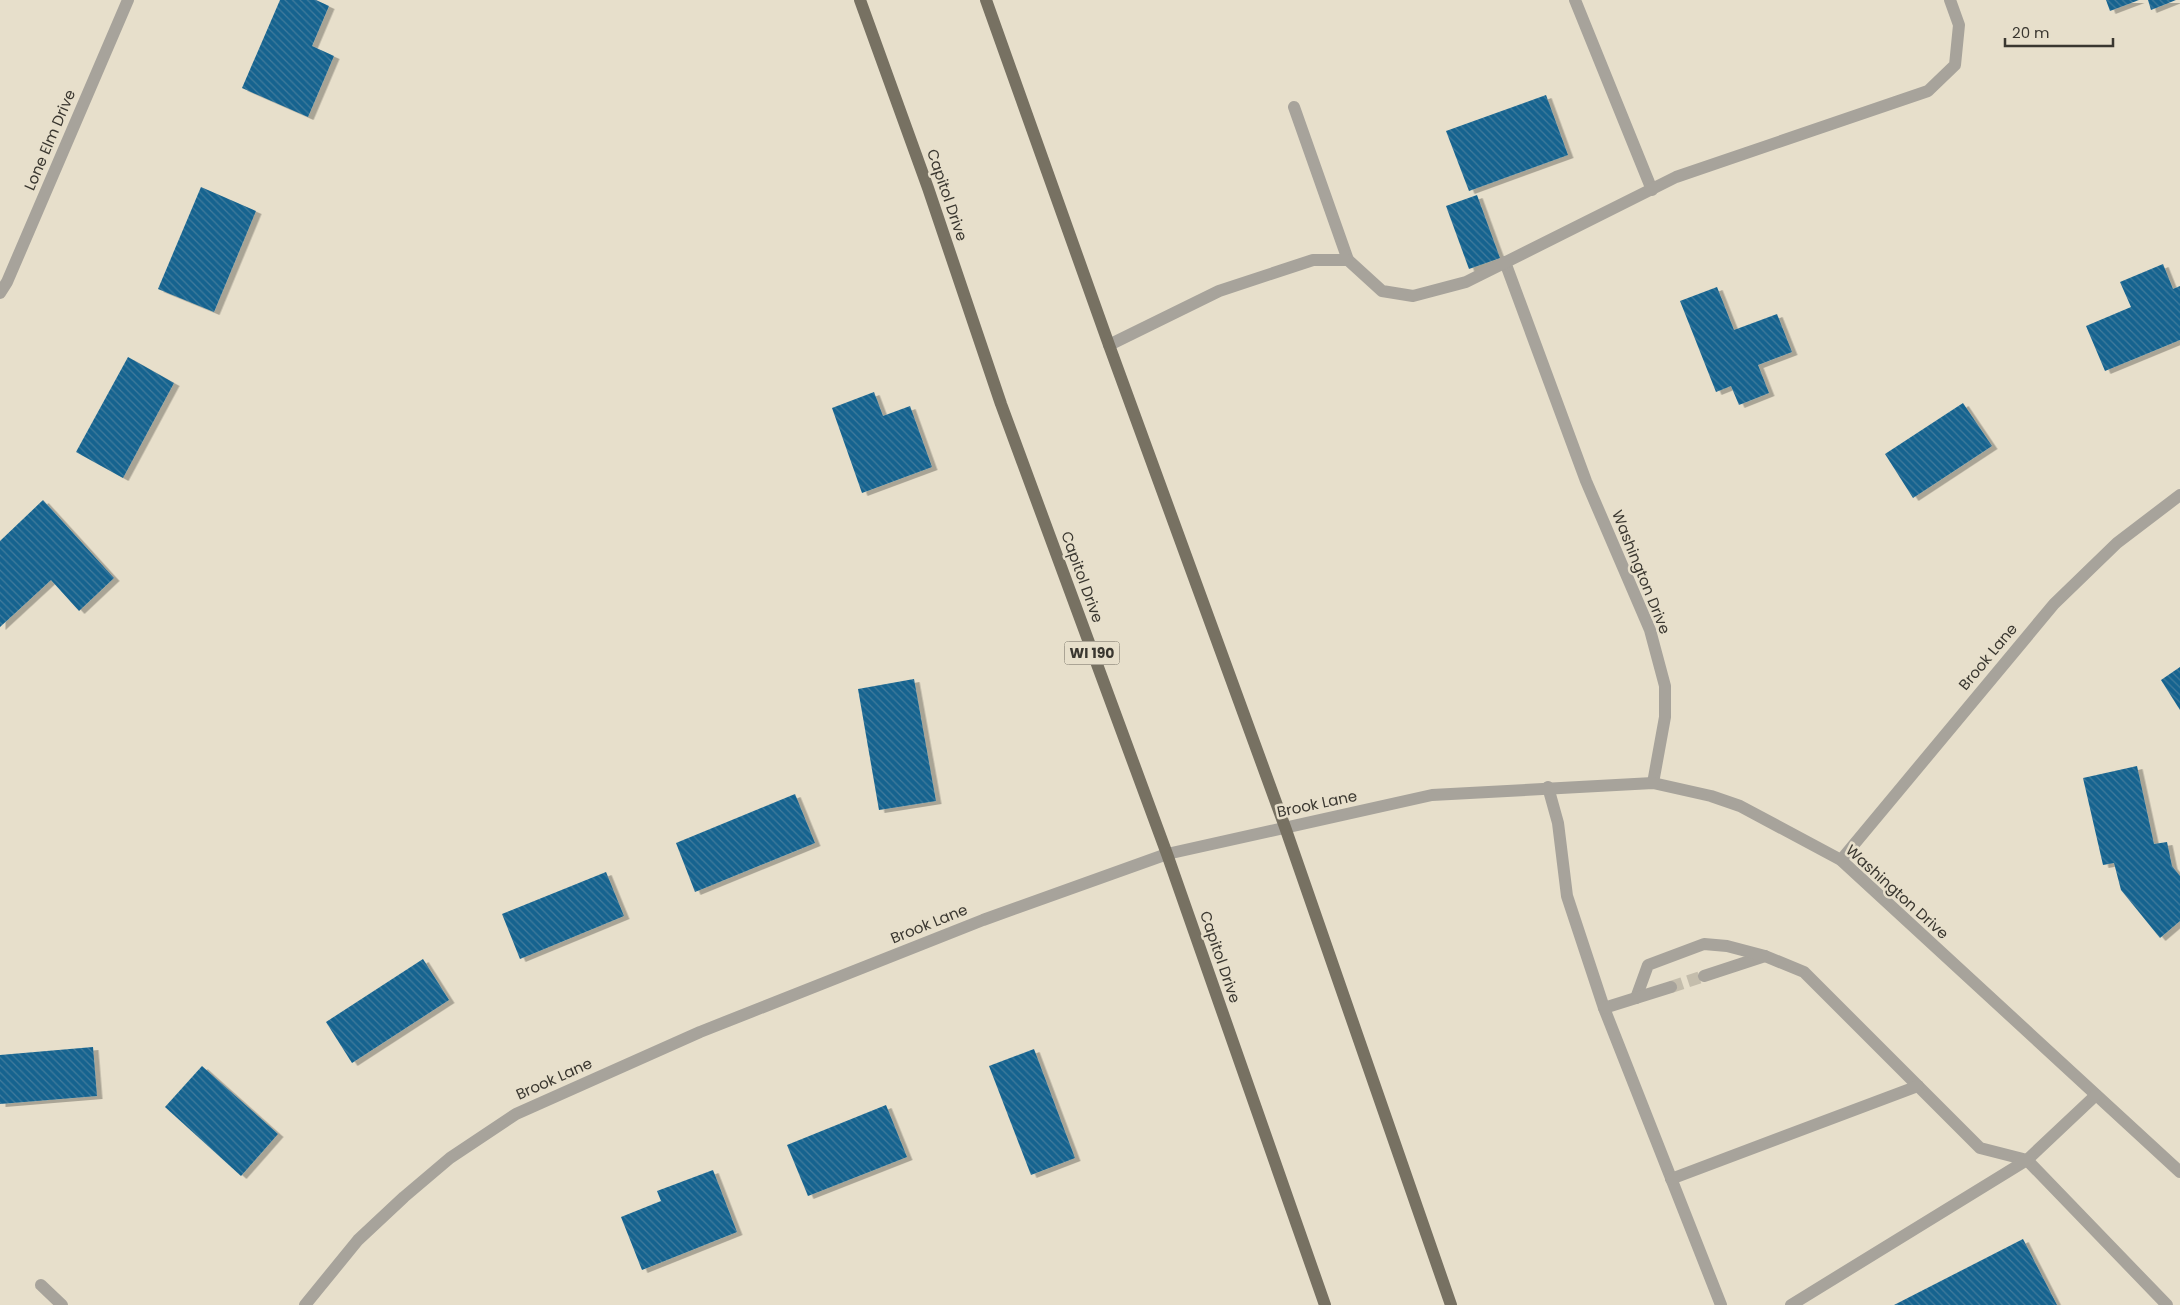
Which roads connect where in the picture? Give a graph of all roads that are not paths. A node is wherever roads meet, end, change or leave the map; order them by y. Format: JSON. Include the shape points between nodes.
{"nodes":[{"id":1,"x":128,"y":0,"type":"edge"},
{"id":2,"x":860,"y":0,"type":"edge"},
{"id":3,"x":986,"y":0,"type":"edge"},
{"id":4,"x":1575,"y":0,"type":"edge"},
{"id":5,"x":1950,"y":0,"type":"edge"},
{"id":6,"x":1294,"y":107,"type":"dead end"},
{"id":7,"x":1652,"y":190,"type":"junction"},
{"id":8,"x":1348,"y":260,"type":"junction"},
{"id":9,"x":1505,"y":262,"type":"junction"},
{"id":10,"x":0,"y":293,"type":"edge"},
{"id":11,"x":1108,"y":345,"type":"junction"},
{"id":12,"x":2180,"y":495,"type":"edge"},
{"id":13,"x":1653,"y":783,"type":"junction"},
{"id":14,"x":1548,"y":788,"type":"junction"},
{"id":15,"x":1285,"y":827,"type":"junction"},
{"id":16,"x":1167,"y":854,"type":"junction"},
{"id":17,"x":1841,"y":860,"type":"junction"},
{"id":18,"x":1765,"y":956,"type":"junction"},
{"id":19,"x":1704,"y":976,"type":"tunnel mouth"},
{"id":20,"x":1671,"y":988,"type":"tunnel mouth"},
{"id":21,"x":1636,"y":998,"type":"junction"},
{"id":22,"x":1604,"y":1008,"type":"junction"},
{"id":23,"x":1918,"y":1086,"type":"junction"},
{"id":24,"x":2096,"y":1095,"type":"junction"},
{"id":25,"x":2027,"y":1160,"type":"junction"},
{"id":26,"x":2180,"y":1172,"type":"edge"},
{"id":27,"x":1671,"y":1179,"type":"junction"},
{"id":28,"x":41,"y":1285,"type":"dead end"},
{"id":29,"x":62,"y":1305,"type":"edge"},
{"id":30,"x":305,"y":1305,"type":"edge"},
{"id":31,"x":1325,"y":1305,"type":"edge"},
{"id":32,"x":1451,"y":1305,"type":"edge"},
{"id":33,"x":1721,"y":1305,"type":"edge"},
{"id":34,"x":1791,"y":1305,"type":"edge"},
{"id":35,"x":2167,"y":1305,"type":"edge"}],
"edges":[{"from":1,"to":10,"type":"street","name":"Lone Elm Drive"},
{"from":2,"to":16,"type":"main road","name":"Capitol Drive","number":"WI 190","via":[[1001,404]]},
{"from":3,"to":11,"type":"main road"},
{"from":4,"to":7,"type":"street"},
{"from":5,"to":7,"type":"street","via":[[1960,25],[1955,65],[1928,91],[1676,178]]},
{"from":6,"to":8,"type":"street"},
{"from":7,"to":9,"type":"street"},
{"from":8,"to":9,"type":"street","via":[[1382,291],[1412,296],[1466,282]]},
{"from":8,"to":11,"type":"street","via":[[1313,260],[1219,291]]},
{"from":9,"to":13,"type":"street","name":"Washington Drive","via":[[1586,481],[1650,630],[1665,686],[1665,717]]},
{"from":11,"to":15,"type":"main road"},
{"from":12,"to":17,"type":"street","name":"Brook Lane","via":[[2117,543],[2054,604]]},
{"from":13,"to":14,"type":"street","name":"Brook Lane"},
{"from":13,"to":17,"type":"street","name":"Washington Drive","via":[[1740,806]]},
{"from":14,"to":15,"type":"street","name":"Brook Lane","via":[[1432,795]]},
{"from":14,"to":22,"type":"street","via":[[1558,823],[1567,896]]},
{"from":15,"to":16,"type":"street","name":"Brook Lane"},
{"from":15,"to":32,"type":"main road"},
{"from":16,"to":30,"type":"street","name":"Brook Lane","via":[[983,920],[700,1032],[516,1114],[450,1158],[404,1198],[358,1240]]},
{"from":16,"to":31,"type":"main road","name":"Capitol Drive","number":"WI 190"},
{"from":17,"to":24,"type":"street","name":"Washington Drive"},
{"from":18,"to":19,"type":"street"},
{"from":18,"to":21,"type":"street","via":[[1704,944],[1648,966]]},
{"from":18,"to":23,"type":"street","via":[[1804,972]]},
{"from":20,"to":21,"type":"street"},
{"from":21,"to":22,"type":"street"},
{"from":22,"to":27,"type":"street"},
{"from":23,"to":25,"type":"street","via":[[1980,1148]]},
{"from":23,"to":27,"type":"street"},
{"from":24,"to":25,"type":"street"},
{"from":24,"to":26,"type":"street","name":"Washington Drive"},
{"from":25,"to":34,"type":"street"},
{"from":25,"to":35,"type":"street"},
{"from":27,"to":33,"type":"street"},
{"from":28,"to":29,"type":"street"}]}
